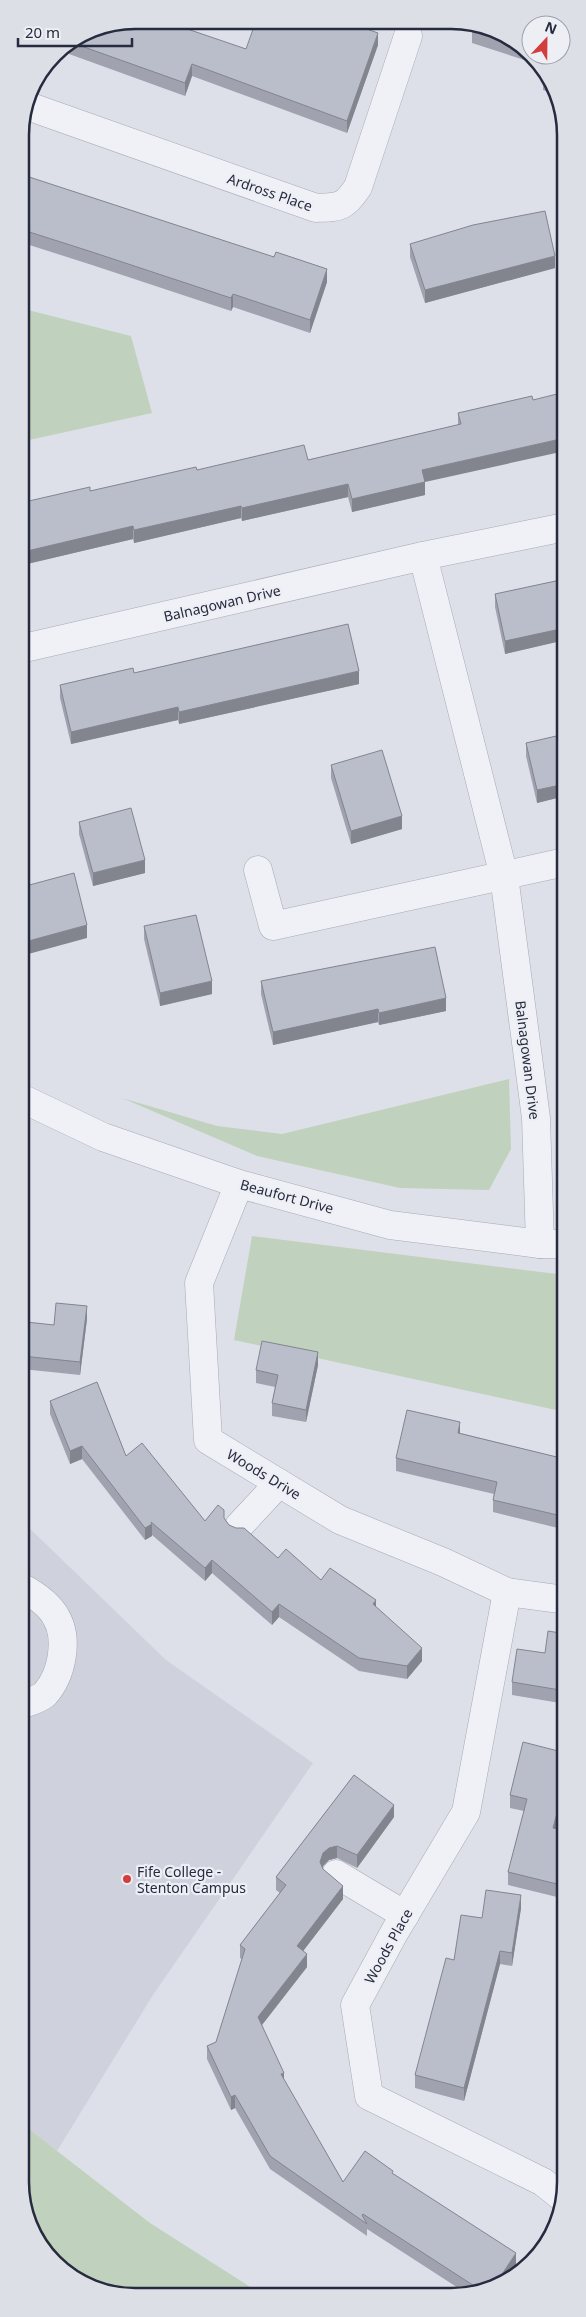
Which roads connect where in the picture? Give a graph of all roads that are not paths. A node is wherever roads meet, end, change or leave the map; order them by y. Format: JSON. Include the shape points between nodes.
{"nodes":[{"id":1,"x":408,"y":36,"type":"dead end"},
{"id":2,"x":32,"y":107,"type":"edge"},
{"id":3,"x":557,"y":529,"type":"edge"},
{"id":4,"x":423,"y":556,"type":"junction"},
{"id":5,"x":29,"y":647,"type":"edge"},
{"id":6,"x":557,"y":864,"type":"edge"},
{"id":7,"x":258,"y":870,"type":"dead end"},
{"id":8,"x":504,"y":876,"type":"junction"},
{"id":9,"x":29,"y":1102,"type":"edge"},
{"id":10,"x":239,"y":1184,"type":"junction"},
{"id":11,"x":552,"y":1244,"type":"edge"},
{"id":12,"x":279,"y":1483,"type":"junction"},
{"id":13,"x":239,"y":1526,"type":"edge"},
{"id":14,"x":29,"y":1591,"type":"edge"},
{"id":15,"x":507,"y":1592,"type":"junction"},
{"id":16,"x":557,"y":1599,"type":"edge"},
{"id":17,"x":29,"y":1702,"type":"edge"},
{"id":18,"x":336,"y":1874,"type":"dead end"},
{"id":19,"x":405,"y":1915,"type":"junction"},
{"id":20,"x":556,"y":2193,"type":"edge"}],
"edges":[{"from":1,"to":2,"type":"street","name":"Ardross Place","via":[[358,187],[348,202],[331,209],[316,208]]},
{"from":3,"to":4,"type":"street","name":"Balnagowan Drive"},
{"from":4,"to":5,"type":"street","name":"Balnagowan Drive"},
{"from":4,"to":8,"type":"street","name":"Balnagowan Drive"},
{"from":6,"to":8,"type":"street"},
{"from":7,"to":8,"type":"street","via":[[273,926]]},
{"from":8,"to":11,"type":"street","name":"Balnagowan Drive"},
{"from":9,"to":10,"type":"street","name":"Beaufort Drive","via":[[102,1137]]},
{"from":10,"to":11,"type":"street","name":"Beaufort Drive","via":[[390,1225]]},
{"from":10,"to":12,"type":"street","name":"Woods Drive","via":[[199,1283],[208,1440]]},
{"from":12,"to":13,"type":"street"},
{"from":12,"to":15,"type":"street","name":"Woods Drive","via":[[340,1520]]},
{"from":14,"to":17,"type":"street","via":[[57,1617],[64,1647],[59,1672],[45,1695]]},
{"from":15,"to":16,"type":"street","name":"Woods Drive"},
{"from":15,"to":19,"type":"street","name":"Woods Place","via":[[466,1812]]},
{"from":18,"to":19,"type":"street"},
{"from":19,"to":20,"type":"street","name":"Woods Place","via":[[355,2005],[369,2096],[543,2182]]}]}
